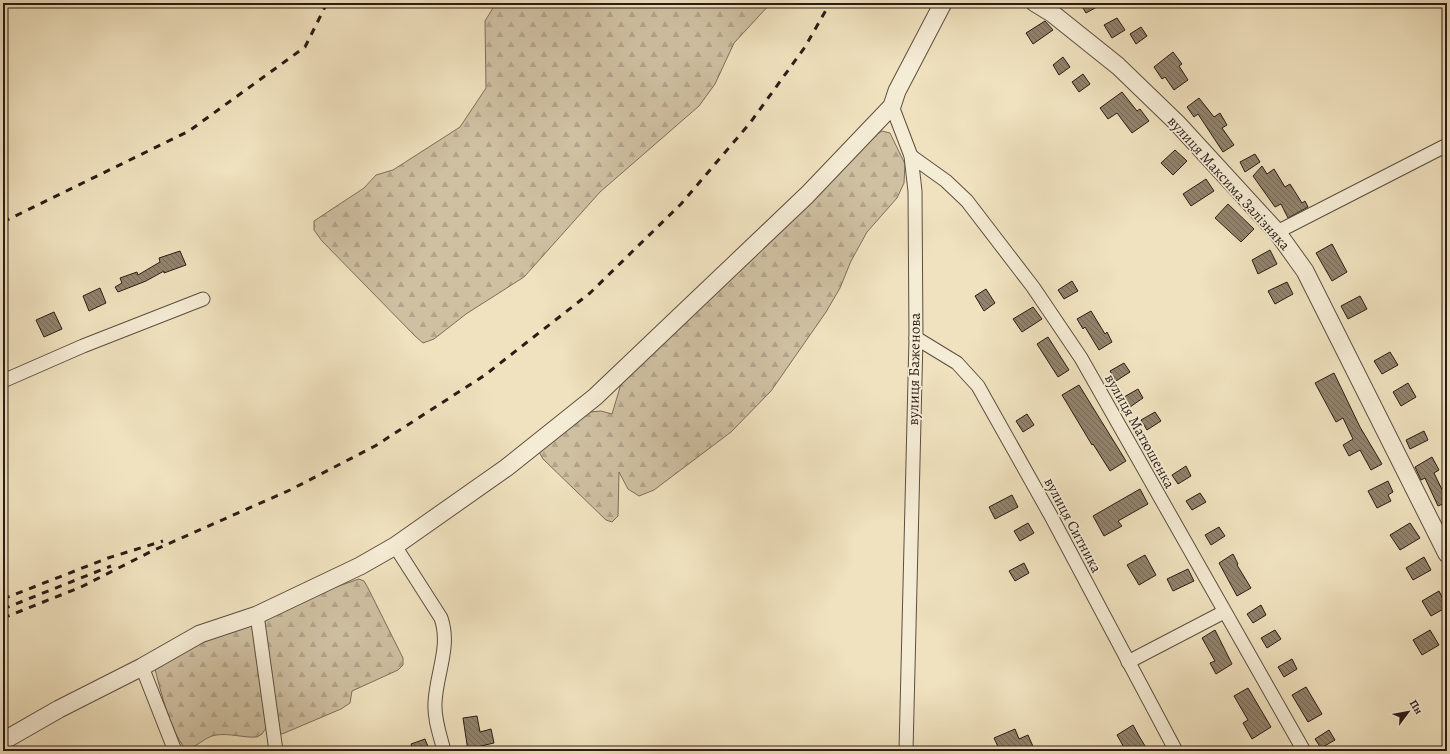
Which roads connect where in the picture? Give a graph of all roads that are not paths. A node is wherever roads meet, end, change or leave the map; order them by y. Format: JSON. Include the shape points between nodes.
{"nodes":[{"id":1,"x":943,"y":3,"type":"edge"},
{"id":2,"x":1035,"y":3,"type":"edge"},
{"id":3,"x":892,"y":106,"type":"junction"},
{"id":4,"x":1447,"y":144,"type":"edge"},
{"id":5,"x":911,"y":156,"type":"junction"},
{"id":6,"x":1277,"y":232,"type":"junction"},
{"id":7,"x":203,"y":299,"type":"dead end"},
{"id":8,"x":916,"y":338,"type":"junction"},
{"id":9,"x":3,"y":381,"type":"edge"},
{"id":10,"x":395,"y":546,"type":"junction"},
{"id":11,"x":1447,"y":554,"type":"edge"},
{"id":12,"x":1224,"y":612,"type":"junction"},
{"id":13,"x":257,"y":615,"type":"junction"},
{"id":14,"x":1128,"y":662,"type":"junction"},
{"id":15,"x":142,"y":667,"type":"junction"},
{"id":16,"x":3,"y":741,"type":"edge"},
{"id":17,"x":175,"y":751,"type":"edge"},
{"id":18,"x":276,"y":751,"type":"edge"},
{"id":19,"x":444,"y":751,"type":"edge"},
{"id":20,"x":906,"y":751,"type":"edge"},
{"id":21,"x":1176,"y":751,"type":"edge"},
{"id":22,"x":1304,"y":751,"type":"edge"}],
"edges":[{"from":1,"to":3,"type":"street","via":[[897,91]]},
{"from":2,"to":6,"type":"street","name":"вулиця Максима Залізняка","via":[[1054,14],[1118,66],[1177,123]]},
{"from":3,"to":5,"type":"street","name":"вулиця Баженова"},
{"from":3,"to":10,"type":"street","via":[[807,195],[595,397],[506,468]]},
{"from":4,"to":6,"type":"street"},
{"from":5,"to":8,"type":"street","name":"вулиця Баженова","via":[[915,191]]},
{"from":5,"to":12,"type":"street","name":"вулиця Матюшенка","via":[[946,181],[966,201],[1038,294],[1081,358]]},
{"from":6,"to":11,"type":"street","name":"вулиця Максима Залізняка","via":[[1304,271]]},
{"from":7,"to":9,"type":"street","via":[[83,346]]},
{"from":8,"to":14,"type":"street","name":"вулиця Ситника","via":[[957,363],[978,386],[1051,516]]},
{"from":8,"to":20,"type":"street","name":"вулиця Баженова"},
{"from":10,"to":13,"type":"street","via":[[360,566]]},
{"from":10,"to":19,"type":"street","via":[[440,618],[444,629],[444,650],[435,702]]},
{"from":12,"to":14,"type":"street"},
{"from":12,"to":22,"type":"street","name":"вулиця Матюшенка"},
{"from":13,"to":15,"type":"street","via":[[200,634]]},
{"from":13,"to":18,"type":"street"},
{"from":14,"to":21,"type":"street","name":"вулиця Ситника"},
{"from":15,"to":16,"type":"street","via":[[92,691]]},
{"from":15,"to":17,"type":"street"}]}
